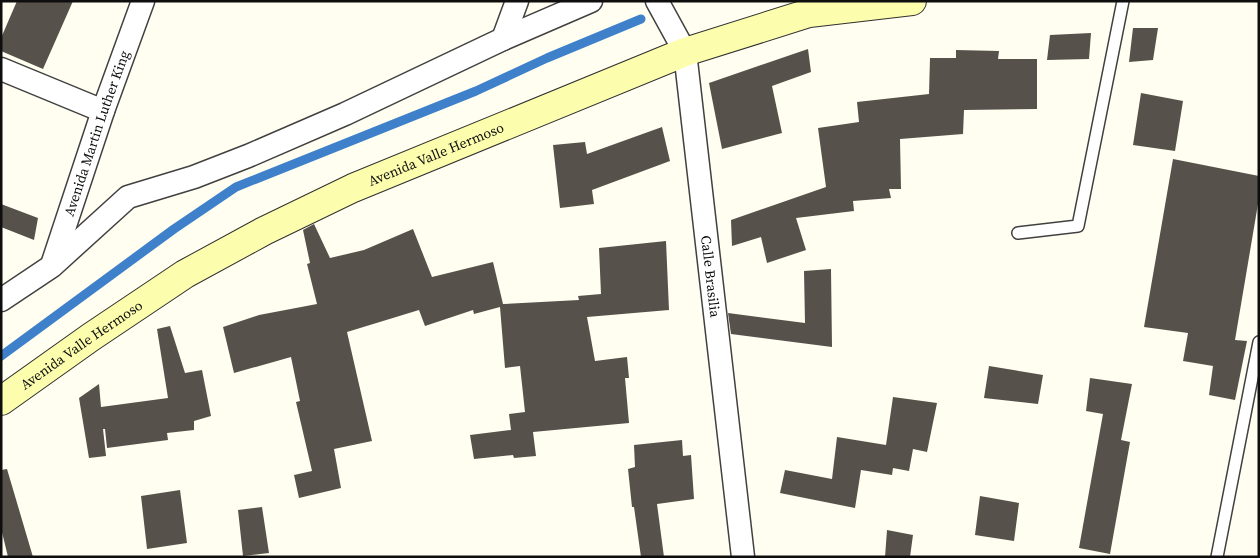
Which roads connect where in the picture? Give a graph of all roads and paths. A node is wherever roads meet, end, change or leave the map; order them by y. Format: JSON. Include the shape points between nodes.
{"nodes":[{"id":1,"x":143,"y":1,"type":"edge"},
{"id":2,"x":517,"y":1,"type":"edge"},
{"id":3,"x":591,"y":1,"type":"edge"},
{"id":4,"x":657,"y":1,"type":"edge"},
{"id":5,"x":912,"y":1,"type":"edge"},
{"id":6,"x":1123,"y":1,"type":"edge"},
{"id":7,"x":503,"y":39,"type":"junction"},
{"id":8,"x":685,"y":52,"type":"junction"},
{"id":9,"x":1,"y":69,"type":"edge"},
{"id":10,"x":103,"y":112,"type":"junction"},
{"id":11,"x":1018,"y":233,"type":"dead end"},
{"id":12,"x":52,"y":266,"type":"junction"},
{"id":13,"x":1,"y":300,"type":"edge"},
{"id":14,"x":1259,"y":342,"type":"edge"},
{"id":15,"x":1,"y":401,"type":"edge"},
{"id":16,"x":743,"y":557,"type":"edge"},
{"id":17,"x":1217,"y":557,"type":"edge"}],
"edges":[{"from":1,"to":10,"type":"street","name":"Avenida Martin Luther King"},
{"from":2,"to":7,"type":"street"},
{"from":3,"to":7,"type":"street"},
{"from":4,"to":8,"type":"street","name":"Calle Brasilia"},
{"from":5,"to":8,"type":"street","name":"Avenida Valle Hermoso","via":[[809,13]]},
{"from":6,"to":11,"type":"lane","via":[[1078,226]]},
{"from":7,"to":12,"type":"street","via":[[248,156],[128,197]]},
{"from":8,"to":15,"type":"street","name":"Avenida Valle Hermoso","via":[[353,188],[264,231],[185,274]]},
{"from":8,"to":16,"type":"street","name":"Calle Brasilia"},
{"from":9,"to":10,"type":"street"},
{"from":10,"to":12,"type":"street","name":"Avenida Martin Luther King"},
{"from":12,"to":13,"type":"street"},
{"from":14,"to":17,"type":"lane"}]}
